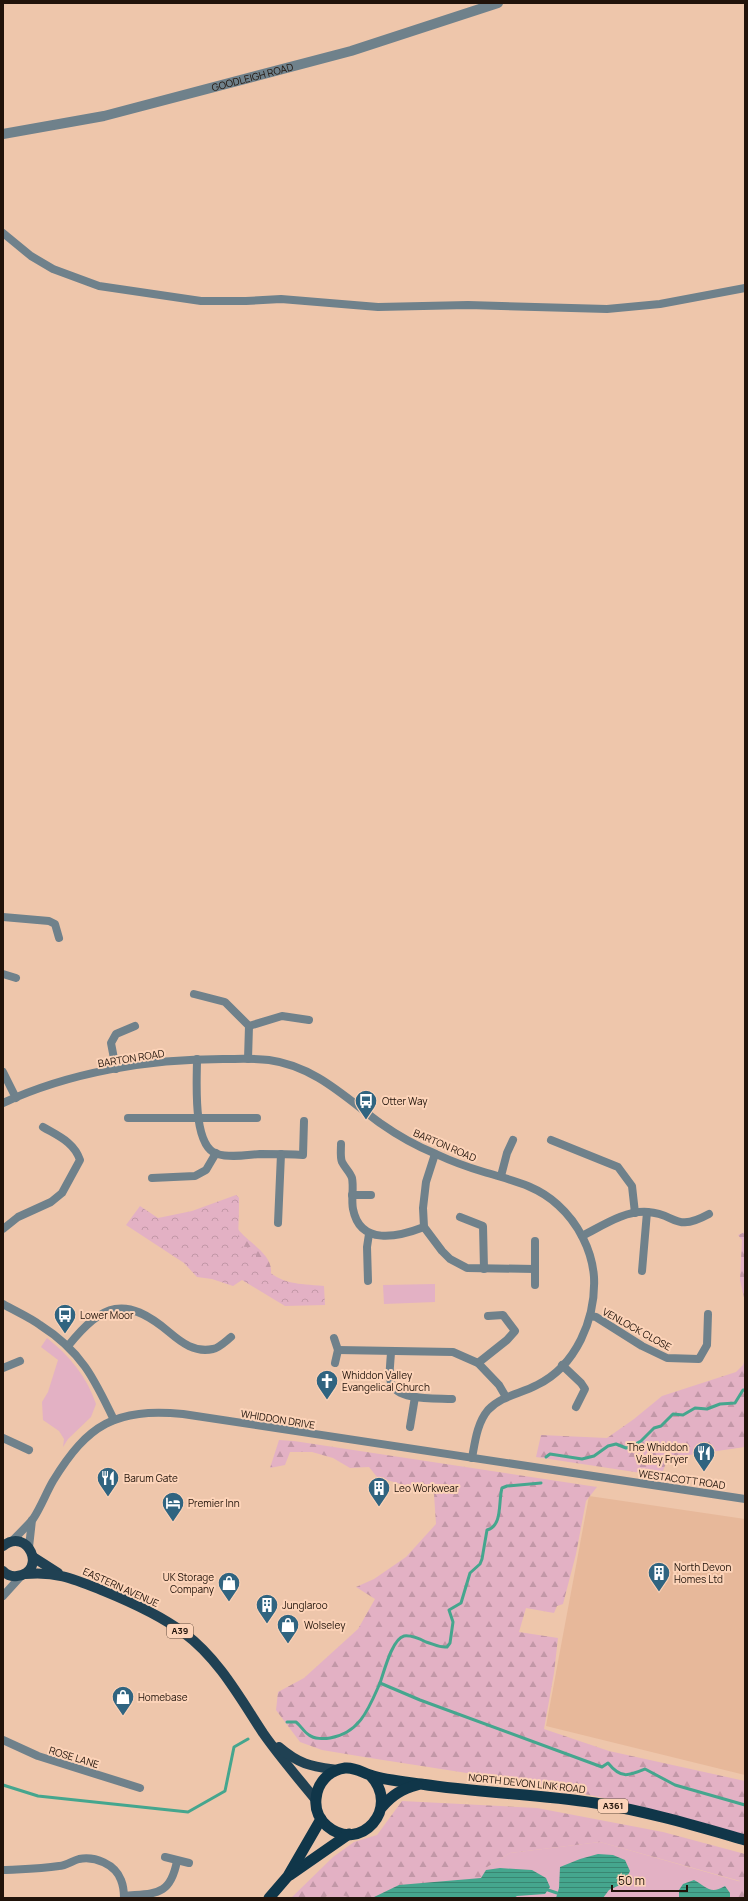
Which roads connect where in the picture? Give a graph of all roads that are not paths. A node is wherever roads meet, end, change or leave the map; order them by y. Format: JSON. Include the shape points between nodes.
{"nodes":[{"id":1,"x":498,"y":3,"type":"edge"},
{"id":2,"x":3,"y":134,"type":"edge"},
{"id":3,"x":3,"y":233,"type":"edge"},
{"id":4,"x":745,"y":288,"type":"edge"},
{"id":5,"x":3,"y":917,"type":"edge"},
{"id":6,"x":59,"y":938,"type":"dead end"},
{"id":7,"x":3,"y":975,"type":"edge"},
{"id":8,"x":16,"y":978,"type":"dead end"},
{"id":9,"x":194,"y":994,"type":"dead end"},
{"id":10,"x":309,"y":1020,"type":"dead end"},
{"id":11,"x":135,"y":1026,"type":"dead end"},
{"id":12,"x":249,"y":1026,"type":"junction"},
{"id":13,"x":197,"y":1059,"type":"junction"},
{"id":14,"x":248,"y":1059,"type":"junction"},
{"id":15,"x":116,"y":1069,"type":"junction"},
{"id":16,"x":3,"y":1072,"type":"edge"},
{"id":17,"x":16,"y":1098,"type":"junction"},
{"id":18,"x":3,"y":1103,"type":"edge"},
{"id":19,"x":128,"y":1118,"type":"dead end"},
{"id":20,"x":198,"y":1118,"type":"junction"},
{"id":21,"x":257,"y":1118,"type":"dead end"},
{"id":22,"x":304,"y":1121,"type":"dead end"},
{"id":23,"x":43,"y":1127,"type":"dead end"},
{"id":24,"x":512,"y":1140,"type":"dead end"},
{"id":25,"x":551,"y":1140,"type":"dead end"},
{"id":26,"x":341,"y":1144,"type":"dead end"},
{"id":27,"x":216,"y":1153,"type":"junction"},
{"id":28,"x":281,"y":1154,"type":"junction"},
{"id":29,"x":435,"y":1154,"type":"junction"},
{"id":30,"x":501,"y":1176,"type":"junction"},
{"id":31,"x":152,"y":1178,"type":"dead end"},
{"id":32,"x":352,"y":1195,"type":"junction"},
{"id":33,"x":371,"y":1195,"type":"dead end"},
{"id":34,"x":647,"y":1212,"type":"junction"},
{"id":35,"x":635,"y":1213,"type":"junction"},
{"id":36,"x":709,"y":1214,"type":"dead end"},
{"id":37,"x":460,"y":1217,"type":"dead end"},
{"id":38,"x":278,"y":1222,"type":"dead end"},
{"id":39,"x":424,"y":1227,"type":"junction"},
{"id":40,"x":3,"y":1230,"type":"edge"},
{"id":41,"x":369,"y":1234,"type":"junction"},
{"id":42,"x":582,"y":1236,"type":"junction"},
{"id":43,"x":535,"y":1241,"type":"dead end"},
{"id":44,"x":535,"y":1268,"type":"junction"},
{"id":45,"x":484,"y":1269,"type":"junction"},
{"id":46,"x":642,"y":1271,"type":"dead end"},
{"id":47,"x":368,"y":1281,"type":"dead end"},
{"id":48,"x":535,"y":1285,"type":"dead end"},
{"id":49,"x":3,"y":1304,"type":"edge"},
{"id":50,"x":708,"y":1314,"type":"dead end"},
{"id":51,"x":488,"y":1316,"type":"dead end"},
{"id":52,"x":590,"y":1316,"type":"junction"},
{"id":53,"x":232,"y":1338,"type":"dead end"},
{"id":54,"x":334,"y":1338,"type":"dead end"},
{"id":55,"x":68,"y":1346,"type":"junction"},
{"id":56,"x":338,"y":1350,"type":"junction"},
{"id":57,"x":391,"y":1351,"type":"junction"},
{"id":58,"x":20,"y":1361,"type":"dead end"},
{"id":59,"x":335,"y":1363,"type":"dead end"},
{"id":60,"x":478,"y":1363,"type":"junction"},
{"id":61,"x":562,"y":1365,"type":"junction"},
{"id":62,"x":3,"y":1368,"type":"edge"},
{"id":63,"x":415,"y":1397,"type":"junction"},
{"id":64,"x":506,"y":1397,"type":"junction"},
{"id":65,"x":452,"y":1399,"type":"dead end"},
{"id":66,"x":576,"y":1407,"type":"dead end"},
{"id":67,"x":114,"y":1420,"type":"junction"},
{"id":68,"x":410,"y":1427,"type":"dead end"},
{"id":69,"x":3,"y":1438,"type":"edge"},
{"id":70,"x":29,"y":1450,"type":"dead end"},
{"id":71,"x":472,"y":1458,"type":"junction"},
{"id":72,"x":569,"y":1473,"type":"joint"},
{"id":73,"x":745,"y":1499,"type":"edge"},
{"id":74,"x":32,"y":1519,"type":"junction"},
{"id":75,"x":8,"y":1543,"type":"edge"},
{"id":76,"x":29,"y":1547,"type":"junction"},
{"id":77,"x":33,"y":1557,"type":"junction"},
{"id":78,"x":3,"y":1571,"type":"edge"},
{"id":79,"x":59,"y":1574,"type":"junction"},
{"id":80,"x":23,"y":1575,"type":"junction"},
{"id":81,"x":3,"y":1596,"type":"edge"},
{"id":82,"x":264,"y":1734,"type":"junction"},
{"id":83,"x":3,"y":1740,"type":"edge"},
{"id":84,"x":337,"y":1770,"type":"junction"},
{"id":85,"x":370,"y":1775,"type":"junction"},
{"id":86,"x":422,"y":1784,"type":"junction"},
{"id":87,"x":140,"y":1788,"type":"dead end"},
{"id":88,"x":316,"y":1800,"type":"junction"},
{"id":89,"x":382,"y":1807,"type":"junction"},
{"id":90,"x":321,"y":1819,"type":"junction"},
{"id":91,"x":349,"y":1834,"type":"junction"},
{"id":92,"x":745,"y":1840,"type":"edge"},
{"id":93,"x":165,"y":1857,"type":"dead end"},
{"id":94,"x":178,"y":1861,"type":"junction"},
{"id":95,"x":189,"y":1863,"type":"dead end"},
{"id":96,"x":3,"y":1870,"type":"edge"},
{"id":97,"x":288,"y":1876,"type":"junction"},
{"id":98,"x":124,"y":1897,"type":"edge"},
{"id":99,"x":269,"y":1898,"type":"edge"}],
"edges":[{"from":1,"to":2,"type":"street","name":"GOODLEIGH ROAD","via":[[351,51],[104,116]]},
{"from":3,"to":4,"type":"street","via":[[31,256],[53,269],[100,286],[201,301],[281,299],[378,308],[468,305],[607,309],[660,304]]},
{"from":5,"to":6,"type":"street","via":[[49,921],[55,924]]},
{"from":7,"to":8,"type":"street"},
{"from":9,"to":12,"type":"street","via":[[225,1002]]},
{"from":10,"to":12,"type":"street","via":[[282,1016]]},
{"from":11,"to":15,"type":"street","via":[[116,1034],[111,1043]]},
{"from":12,"to":14,"type":"street"},
{"from":13,"to":14,"type":"street","name":"BARTON ROAD"},
{"from":13,"to":15,"type":"street","name":"BARTON ROAD"},
{"from":13,"to":20,"type":"street"},
{"from":14,"to":29,"type":"street","name":"BARTON ROAD","via":[[271,1060],[325,1081],[396,1134]]},
{"from":15,"to":17,"type":"street","name":"BARTON ROAD","via":[[31,1091]]},
{"from":16,"to":17,"type":"street"},
{"from":17,"to":18,"type":"street","name":"BARTON ROAD"},
{"from":19,"to":20,"type":"street"},
{"from":20,"to":21,"type":"street"},
{"from":20,"to":27,"type":"street","via":[[206,1145]]},
{"from":22,"to":28,"type":"street","via":[[303,1155]]},
{"from":23,"to":40,"type":"street","via":[[66,1140],[77,1151],[80,1160],[62,1193],[51,1202],[18,1217]]},
{"from":24,"to":30,"type":"street"},
{"from":25,"to":35,"type":"street","via":[[618,1167],[632,1186]]},
{"from":26,"to":32,"type":"street","via":[[341,1161],[351,1176]]},
{"from":27,"to":28,"type":"street","via":[[232,1156]]},
{"from":27,"to":31,"type":"street","via":[[206,1170],[195,1176]]},
{"from":28,"to":38,"type":"street"},
{"from":29,"to":30,"type":"street","name":"BARTON ROAD"},
{"from":29,"to":39,"type":"street","via":[[423,1197]]},
{"from":30,"to":42,"type":"street","name":"BARTON ROAD","via":[[540,1189],[572,1219]]},
{"from":32,"to":33,"type":"street"},
{"from":32,"to":41,"type":"street","via":[[355,1216]]},
{"from":34,"to":35,"type":"street"},
{"from":34,"to":36,"type":"street","via":[[682,1223],[697,1221]]},
{"from":34,"to":46,"type":"street"},
{"from":35,"to":42,"type":"street","via":[[618,1218]]},
{"from":37,"to":45,"type":"street","via":[[483,1226]]},
{"from":39,"to":41,"type":"street","via":[[390,1235]]},
{"from":39,"to":45,"type":"street","via":[[450,1259],[467,1268]]},
{"from":41,"to":47,"type":"street"},
{"from":42,"to":52,"type":"street","name":"BARTON ROAD","via":[[592,1261],[594,1276]]},
{"from":43,"to":44,"type":"street"},
{"from":44,"to":45,"type":"street"},
{"from":44,"to":48,"type":"street"},
{"from":49,"to":55,"type":"street","via":[[39,1324]]},
{"from":50,"to":52,"type":"street","name":"VENLOCK CLOSE","via":[[707,1344],[699,1359],[668,1358]]},
{"from":51,"to":60,"type":"street","via":[[503,1315],[515,1331]]},
{"from":52,"to":61,"type":"street","name":"BARTON ROAD","via":[[578,1345]]},
{"from":53,"to":55,"type":"street","via":[[214,1349],[197,1349],[181,1342],[140,1311],[119,1308],[96,1317]]},
{"from":54,"to":56,"type":"street"},
{"from":55,"to":67,"type":"street","via":[[87,1367]]},
{"from":56,"to":57,"type":"street"},
{"from":56,"to":59,"type":"street"},
{"from":57,"to":60,"type":"street","via":[[453,1352]]},
{"from":57,"to":63,"type":"street","via":[[391,1384],[398,1392]]},
{"from":58,"to":62,"type":"street"},
{"from":60,"to":64,"type":"street","via":[[499,1385]]},
{"from":61,"to":64,"type":"street","name":"BARTON ROAD","via":[[540,1384]]},
{"from":61,"to":66,"type":"street","via":[[585,1389]]},
{"from":63,"to":65,"type":"street"},
{"from":63,"to":68,"type":"street"},
{"from":64,"to":71,"type":"street","name":"BARTON ROAD","via":[[486,1412],[477,1429]]},
{"from":67,"to":71,"type":"street","name":"WHIDDON DRIVE","via":[[133,1414],[155,1412],[183,1414]]},
{"from":67,"to":74,"type":"street","name":"WHIDDON DRIVE","via":[[88,1435],[78,1445]]},
{"from":69,"to":70,"type":"street"},
{"from":71,"to":72,"type":"street","name":"WHIDDON DRIVE"},
{"from":72,"to":73,"type":"street","name":"WESTACOTT ROAD"},
{"from":74,"to":75,"type":"street","name":"WHIDDON DRIVE"},
{"from":74,"to":76,"type":"street","name":"WHIDDON DRIVE"},
{"from":75,"to":76,"type":"main road","via":[[18,1541]]},
{"from":76,"to":77,"type":"main road"},
{"from":77,"to":79,"type":"main road","name":"EASTERN AVENUE","number":"A39"},
{"from":77,"to":80,"type":"main road","via":[[32,1566]]},
{"from":78,"to":80,"type":"main road","name":"EASTERN AVENUE","via":[[13,1576]]},
{"from":79,"to":80,"type":"main road","name":"EASTERN AVENUE","number":"A39","via":[[41,1572]]},
{"from":79,"to":82,"type":"main road","name":"EASTERN AVENUE","number":"A39","via":[[119,1597],[159,1617],[185,1634],[229,1681]]},
{"from":80,"to":81,"type":"street"},
{"from":82,"to":84,"type":"main road","name":"EASTERN AVENUE","number":"A39","via":[[299,1762]]},
{"from":82,"to":88,"type":"main road","name":"EASTERN AVENUE","number":"A39"},
{"from":83,"to":87,"type":"street","name":"ROSE LANE","via":[[38,1756]]},
{"from":84,"to":85,"type":"highway","via":[[351,1768]]},
{"from":84,"to":88,"type":"highway","via":[[322,1782]]},
{"from":85,"to":86,"type":"highway","name":"NORTH DEVON LINK ROAD","number":"A361"},
{"from":85,"to":89,"type":"highway","via":[[380,1790]]},
{"from":86,"to":89,"type":"highway","name":"NORTH DEVON LINK ROAD","number":"A361","via":[[392,1795]]},
{"from":86,"to":92,"type":"highway","name":"NORTH DEVON LINK ROAD","number":"A361","via":[[596,1803],[673,1820]]},
{"from":88,"to":90,"type":"highway"},
{"from":89,"to":91,"type":"highway","via":[[374,1824],[362,1831]]},
{"from":90,"to":91,"type":"highway","via":[[333,1830]]},
{"from":90,"to":97,"type":"highway"},
{"from":91,"to":97,"type":"highway"},
{"from":93,"to":94,"type":"street"},
{"from":94,"to":95,"type":"street"},
{"from":94,"to":98,"type":"street","via":[[174,1876],[162,1891]]},
{"from":96,"to":98,"type":"street","via":[[61,1866],[78,1859],[98,1860],[117,1873]]},
{"from":97,"to":99,"type":"highway"}]}
